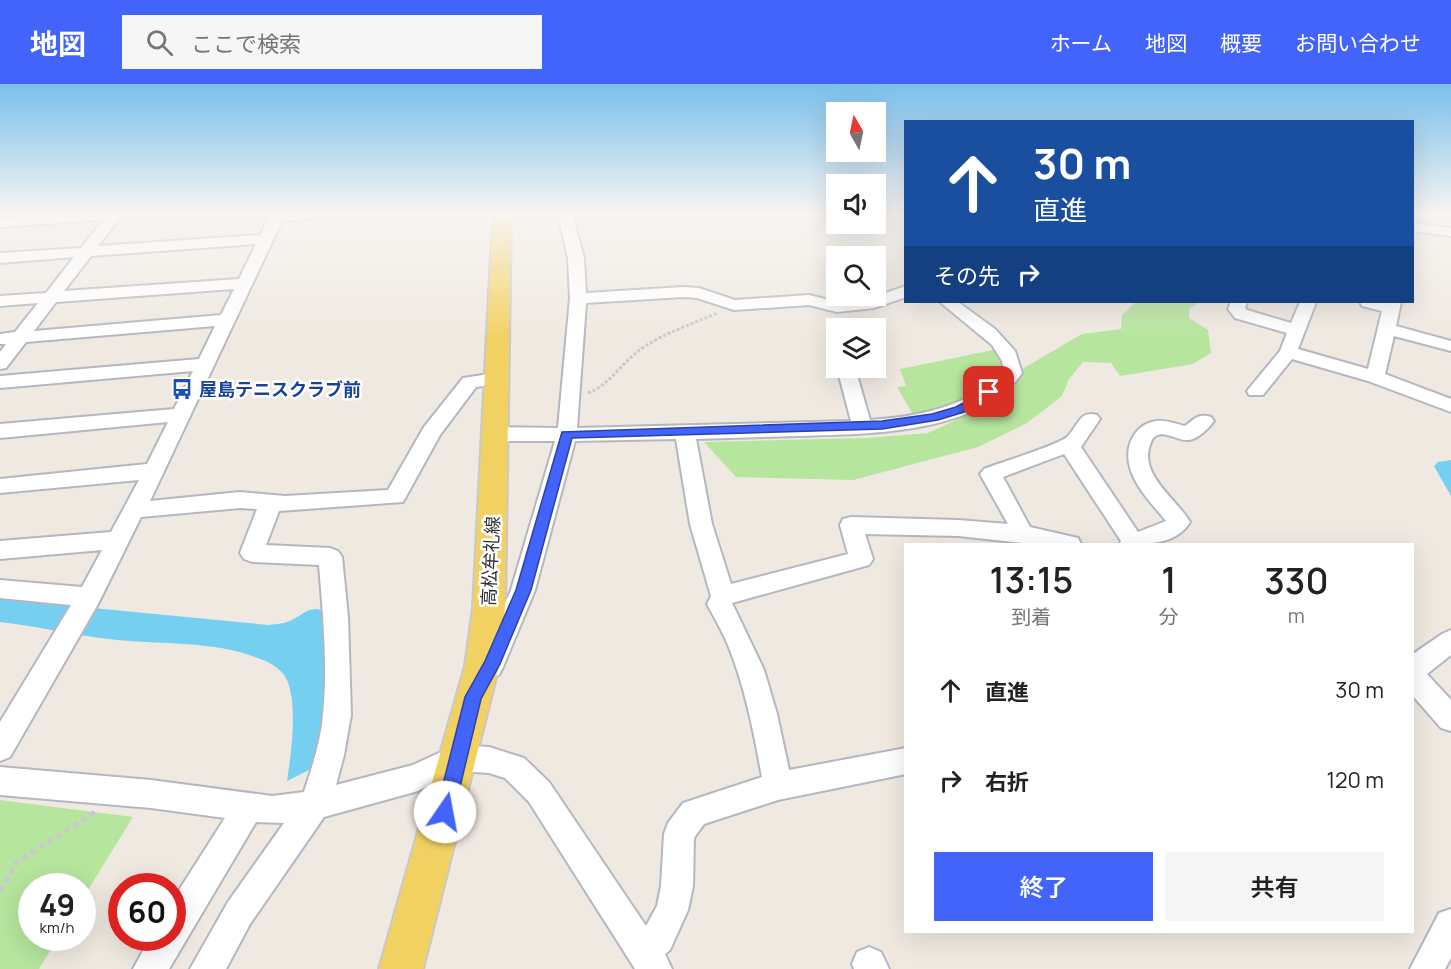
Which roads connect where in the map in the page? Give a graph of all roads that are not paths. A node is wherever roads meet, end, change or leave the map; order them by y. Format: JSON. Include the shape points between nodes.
{"nodes":[{"id":1,"x":39,"y":255,"type":"edge"},
{"id":2,"x":84,"y":255,"type":"edge"},
{"id":3,"x":259,"y":255,"type":"edge"},
{"id":4,"x":500,"y":255,"type":"edge"},
{"id":5,"x":575,"y":255,"type":"edge"},
{"id":6,"x":0,"y":258,"type":"edge"},
{"id":7,"x":246,"y":283,"type":"junction"},
{"id":8,"x":904,"y":292,"type":"edge"},
{"id":9,"x":52,"y":297,"type":"junction"},
{"id":10,"x":578,"y":298,"type":"junction"},
{"id":11,"x":0,"y":302,"type":"edge"},
{"id":12,"x":949,"y":303,"type":"edge"},
{"id":13,"x":1239,"y":303,"type":"edge"},
{"id":14,"x":1308,"y":303,"type":"edge"},
{"id":15,"x":1376,"y":303,"type":"edge"},
{"id":16,"x":1393,"y":305,"type":"edge"},
{"id":17,"x":228,"y":320,"type":"junction"},
{"id":18,"x":1387,"y":329,"type":"junction"},
{"id":19,"x":1297,"y":330,"type":"junction"},
{"id":20,"x":21,"y":337,"type":"junction"},
{"id":21,"x":0,"y":339,"type":"edge"},
{"id":22,"x":1451,"y":346,"type":"edge"},
{"id":23,"x":1288,"y":352,"type":"junction"},
{"id":24,"x":0,"y":364,"type":"edge"},
{"id":25,"x":206,"y":364,"type":"junction"},
{"id":26,"x":1376,"y":377,"type":"junction"},
{"id":27,"x":849,"y":378,"type":"edge"},
{"id":28,"x":496,"y":379,"type":"junction"},
{"id":29,"x":0,"y":382,"type":"edge"},
{"id":30,"x":1256,"y":391,"type":"dead end"},
{"id":31,"x":1451,"y":406,"type":"edge"},
{"id":32,"x":182,"y":415,"type":"junction"},
{"id":33,"x":1090,"y":419,"type":"dead end"},
{"id":34,"x":1204,"y":421,"type":"dead end"},
{"id":35,"x":862,"y":427,"type":"junction"},
{"id":36,"x":0,"y":431,"type":"edge"},
{"id":37,"x":685,"y":433,"type":"junction"},
{"id":38,"x":495,"y":434,"type":"junction"},
{"id":39,"x":567,"y":434,"type":"junction"},
{"id":40,"x":1069,"y":445,"type":"junction"},
{"id":41,"x":154,"y":471,"type":"junction"},
{"id":42,"x":0,"y":486,"type":"edge"},
{"id":43,"x":271,"y":502,"type":"junction"},
{"id":44,"x":134,"y":510,"type":"junction"},
{"id":45,"x":1018,"y":533,"type":"junction"},
{"id":46,"x":118,"y":540,"type":"junction"},
{"id":47,"x":1065,"y":543,"type":"edge"},
{"id":48,"x":1131,"y":543,"type":"edge"},
{"id":49,"x":1135,"y":543,"type":"edge"},
{"id":50,"x":0,"y":550,"type":"edge"},
{"id":51,"x":0,"y":589,"type":"edge"},
{"id":52,"x":723,"y":596,"type":"junction"},
{"id":53,"x":87,"y":601,"type":"junction"},
{"id":54,"x":1451,"y":641,"type":"edge"},
{"id":55,"x":1414,"y":672,"type":"edge"},
{"id":56,"x":1414,"y":677,"type":"edge"},
{"id":57,"x":473,"y":697,"type":"junction"},
{"id":58,"x":1451,"y":719,"type":"edge"},
{"id":59,"x":0,"y":748,"type":"edge"},
{"id":60,"x":456,"y":758,"type":"junction"},
{"id":61,"x":904,"y":760,"type":"edge"},
{"id":62,"x":0,"y":781,"type":"edge"},
{"id":63,"x":778,"y":786,"type":"junction"},
{"id":64,"x":315,"y":804,"type":"junction"},
{"id":65,"x":249,"y":807,"type":"junction"},
{"id":66,"x":186,"y":909,"type":"edge"},
{"id":67,"x":1451,"y":926,"type":"edge"},
{"id":68,"x":161,"y":951,"type":"edge"},
{"id":69,"x":648,"y":960,"type":"edge"},
{"id":70,"x":150,"y":969,"type":"edge"},
{"id":71,"x":207,"y":969,"type":"edge"},
{"id":72,"x":401,"y":969,"type":"edge"},
{"id":73,"x":1427,"y":969,"type":"edge"}],
"edges":[{"from":1,"to":6,"type":"street"},
{"from":2,"to":9,"type":"street"},
{"from":3,"to":7,"type":"street"},
{"from":4,"to":28,"type":"main road","name":"高松牟礼線"},
{"from":5,"to":10,"type":"street"},
{"from":7,"to":9,"type":"street"},
{"from":7,"to":17,"type":"street"},
{"from":8,"to":10,"type":"street","via":[[874,303],[837,307],[809,300],[734,305],[683,292]]},
{"from":9,"to":11,"type":"street"},
{"from":9,"to":20,"type":"street"},
{"from":10,"to":39,"type":"street"},
{"from":12,"to":35,"type":"street","via":[[1004,348],[1013,361],[1013,373],[1004,384],[960,409],[933,418]]},
{"from":13,"to":19,"type":"street","via":[[1236,309],[1242,314]]},
{"from":14,"to":19,"type":"street"},
{"from":15,"to":16,"type":"street"},
{"from":16,"to":18,"type":"street"},
{"from":17,"to":20,"type":"street"},
{"from":17,"to":25,"type":"street"},
{"from":18,"to":22,"type":"street"},
{"from":18,"to":26,"type":"street"},
{"from":19,"to":23,"type":"street"},
{"from":20,"to":21,"type":"street"},
{"from":20,"to":24,"type":"street"},
{"from":23,"to":26,"type":"street"},
{"from":23,"to":30,"type":"street"},
{"from":25,"to":29,"type":"street"},
{"from":25,"to":32,"type":"street"},
{"from":26,"to":31,"type":"street"},
{"from":27,"to":35,"type":"street"},
{"from":28,"to":38,"type":"main road","name":"高松牟礼線"},
{"from":28,"to":43,"type":"street","via":[[470,382],[431,432],[395,497]]},
{"from":32,"to":36,"type":"street"},
{"from":32,"to":41,"type":"street"},
{"from":33,"to":40,"type":"street"},
{"from":34,"to":49,"type":"street","via":[[1188,434],[1160,426],[1146,432],[1139,444],[1138,461],[1145,479],[1179,522]]},
{"from":35,"to":37,"type":"street"},
{"from":37,"to":39,"type":"street"},
{"from":37,"to":52,"type":"street","via":[[701,524]]},
{"from":38,"to":39,"type":"street"},
{"from":38,"to":57,"type":"main road","name":"高松牟礼線","via":[[489,608],[482,666]]},
{"from":39,"to":57,"type":"street","via":[[523,590],[492,664]]},
{"from":40,"to":45,"type":"street","via":[[991,474],[1019,524]]},
{"from":40,"to":48,"type":"street"},
{"from":41,"to":42,"type":"street"},
{"from":41,"to":44,"type":"street"},
{"from":43,"to":44,"type":"street","via":[[240,500]]},
{"from":43,"to":64,"type":"street","via":[[252,553],[330,557],[336,617],[337,715]]},
{"from":44,"to":46,"type":"street"},
{"from":45,"to":47,"type":"street"},
{"from":45,"to":52,"type":"street","via":[[851,525],[861,558]]},
{"from":46,"to":50,"type":"street"},
{"from":46,"to":53,"type":"street"},
{"from":51,"to":53,"type":"street"},
{"from":52,"to":63,"type":"street","via":[[719,604],[751,666],[762,702]]},
{"from":53,"to":59,"type":"street"},
{"from":54,"to":55,"type":"street"},
{"from":56,"to":58,"type":"street"},
{"from":57,"to":60,"type":"main road","name":"高松牟礼線"},
{"from":60,"to":64,"type":"street","via":[[418,777]]},
{"from":60,"to":69,"type":"street","via":[[489,760],[514,767],[539,792]]},
{"from":60,"to":72,"type":"main road","name":"高松牟礼線"},
{"from":61,"to":63,"type":"street"},
{"from":62,"to":65,"type":"street"},
{"from":63,"to":69,"type":"street","via":[[694,813],[679,834],[672,910]]},
{"from":64,"to":65,"type":"street","via":[[272,810]]},
{"from":64,"to":71,"type":"street","via":[[239,913]]},
{"from":65,"to":66,"type":"street"},
{"from":67,"to":73,"type":"street"},
{"from":68,"to":70,"type":"street"}]}
